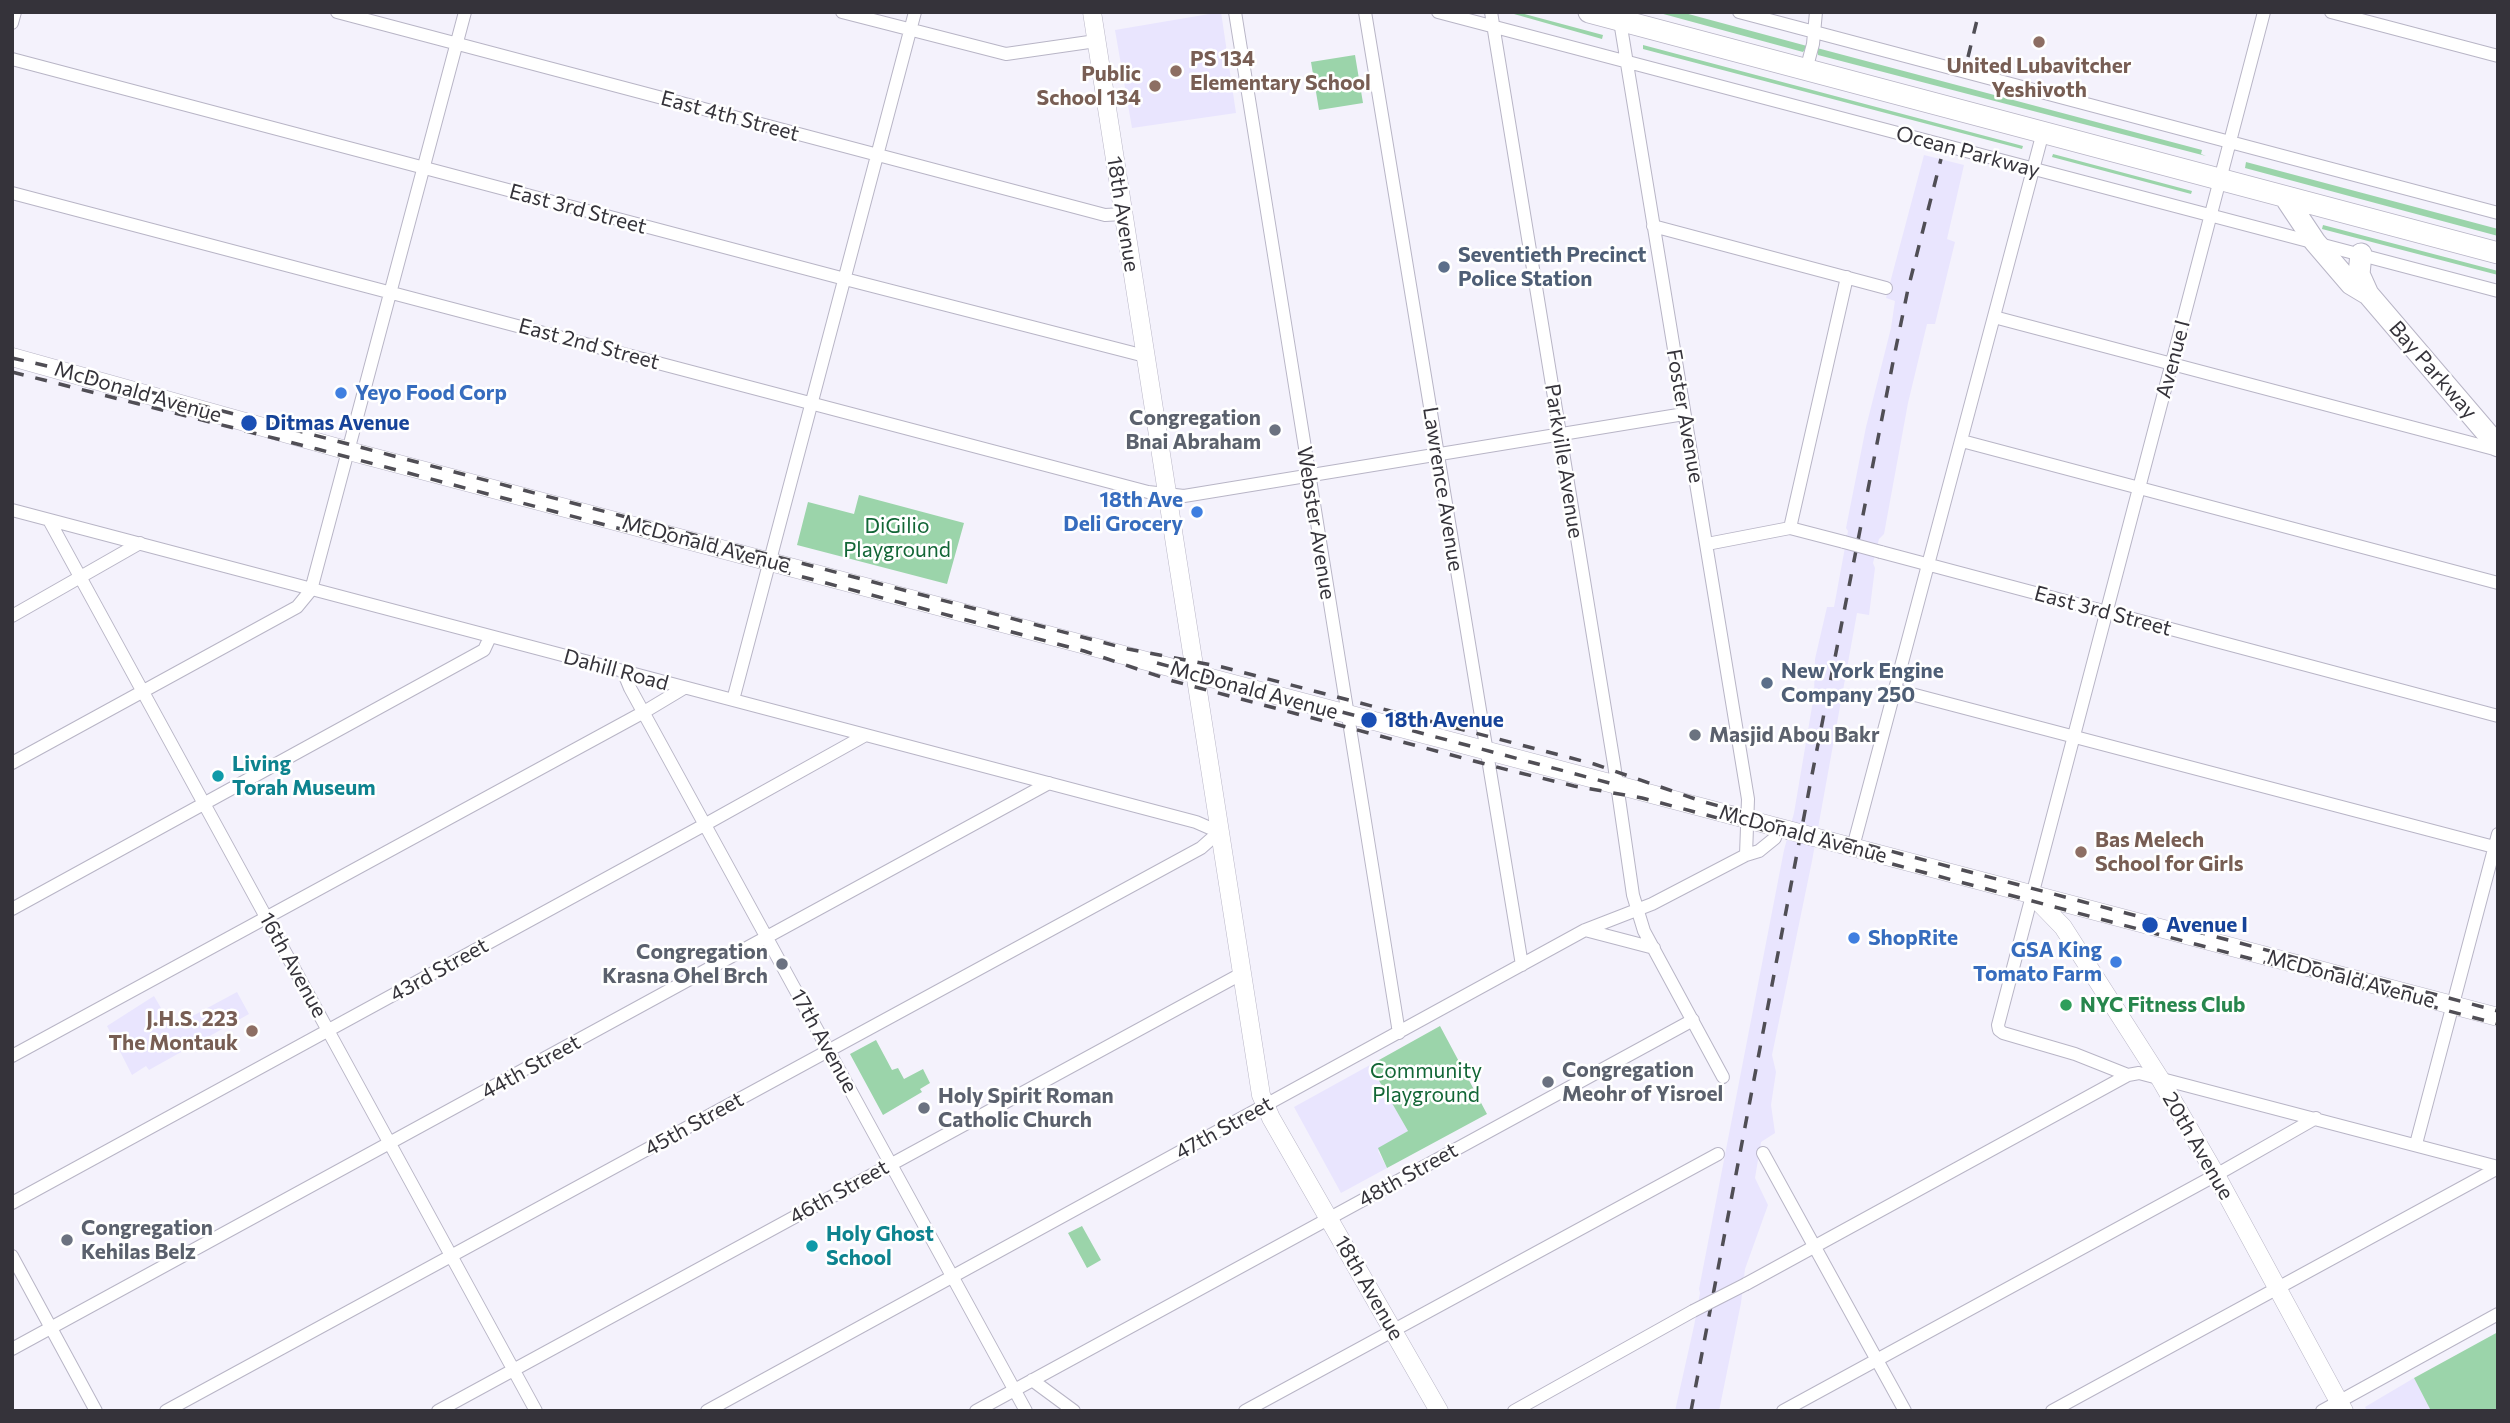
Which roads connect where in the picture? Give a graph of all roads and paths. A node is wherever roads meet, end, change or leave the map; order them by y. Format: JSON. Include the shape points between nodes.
{"nodes":[{"id":1,"x":15,"y":12,"type":"edge"},
{"id":2,"x":337,"y":12,"type":"edge"},
{"id":3,"x":465,"y":12,"type":"edge"},
{"id":4,"x":842,"y":12,"type":"edge"},
{"id":5,"x":915,"y":12,"type":"edge"},
{"id":6,"x":1092,"y":12,"type":"edge"},
{"id":7,"x":1235,"y":12,"type":"edge"},
{"id":8,"x":1365,"y":12,"type":"edge"},
{"id":9,"x":1438,"y":12,"type":"edge"},
{"id":10,"x":1491,"y":12,"type":"edge"},
{"id":11,"x":1589,"y":12,"type":"edge"},
{"id":12,"x":1739,"y":12,"type":"edge"},
{"id":13,"x":1816,"y":12,"type":"edge"},
{"id":14,"x":2264,"y":12,"type":"edge"},
{"id":15,"x":2331,"y":12,"type":"edge"},
{"id":16,"x":1619,"y":16,"type":"edge"},
{"id":17,"x":12,"y":23,"type":"edge"},
{"id":18,"x":1493,"y":27,"type":"junction"},
{"id":19,"x":911,"y":30,"type":"junction"},
{"id":20,"x":1813,"y":32,"type":"junction"},
{"id":21,"x":1096,"y":41,"type":"junction"},
{"id":22,"x":457,"y":44,"type":"junction"},
{"id":23,"x":2498,"y":56,"type":"edge"},
{"id":24,"x":12,"y":60,"type":"edge"},
{"id":25,"x":1626,"y":62,"type":"junction"},
{"id":26,"x":1806,"y":70,"type":"junction"},
{"id":27,"x":2043,"y":132,"type":"junction"},
{"id":28,"x":2230,"y":141,"type":"junction"},
{"id":29,"x":878,"y":155,"type":"junction"},
{"id":30,"x":424,"y":168,"type":"junction"},
{"id":31,"x":2033,"y":169,"type":"junction"},
{"id":32,"x":2220,"y":179,"type":"junction"},
{"id":33,"x":12,"y":192,"type":"edge"},
{"id":34,"x":2285,"y":197,"type":"junction"},
{"id":35,"x":2498,"y":213,"type":"edge"},
{"id":36,"x":1123,"y":214,"type":"junction"},
{"id":37,"x":2211,"y":215,"type":"junction"},
{"id":38,"x":1654,"y":226,"type":"junction"},
{"id":39,"x":2315,"y":242,"type":"junction"},
{"id":40,"x":2498,"y":253,"type":"edge"},
{"id":41,"x":2361,"y":254,"type":"junction"},
{"id":42,"x":1847,"y":277,"type":"junction"},
{"id":43,"x":845,"y":279,"type":"junction"},
{"id":44,"x":1886,"y":288,"type":"dead end"},
{"id":45,"x":2498,"y":291,"type":"edge"},
{"id":46,"x":391,"y":292,"type":"junction"},
{"id":47,"x":2368,"y":294,"type":"junction"},
{"id":48,"x":1994,"y":317,"type":"junction"},
{"id":49,"x":1145,"y":356,"type":"junction"},
{"id":50,"x":12,"y":357,"type":"edge"},
{"id":51,"x":2172,"y":363,"type":"junction"},
{"id":52,"x":812,"y":403,"type":"junction"},
{"id":53,"x":1684,"y":414,"type":"junction"},
{"id":54,"x":1560,"y":435,"type":"junction"},
{"id":55,"x":1962,"y":441,"type":"junction"},
{"id":56,"x":2498,"y":448,"type":"edge"},
{"id":57,"x":349,"y":451,"type":"junction"},
{"id":58,"x":1438,"y":454,"type":"junction"},
{"id":59,"x":1309,"y":475,"type":"junction"},
{"id":60,"x":2139,"y":487,"type":"junction"},
{"id":61,"x":1166,"y":494,"type":"junction"},
{"id":62,"x":12,"y":510,"type":"edge"},
{"id":63,"x":49,"y":520,"type":"junction"},
{"id":64,"x":1790,"y":528,"type":"junction"},
{"id":65,"x":140,"y":543,"type":"junction"},
{"id":66,"x":1707,"y":544,"type":"junction"},
{"id":67,"x":770,"y":560,"type":"junction"},
{"id":68,"x":1929,"y":565,"type":"junction"},
{"id":69,"x":82,"y":578,"type":"junction"},
{"id":70,"x":2498,"y":583,"type":"edge"},
{"id":71,"x":311,"y":590,"type":"junction"},
{"id":72,"x":2106,"y":612,"type":"junction"},
{"id":73,"x":12,"y":615,"type":"edge"},
{"id":74,"x":490,"y":637,"type":"junction"},
{"id":75,"x":623,"y":671,"type":"junction"},
{"id":76,"x":1194,"y":674,"type":"junction"},
{"id":77,"x":684,"y":688,"type":"junction"},
{"id":78,"x":1896,"y":690,"type":"junction"},
{"id":79,"x":144,"y":691,"type":"junction"},
{"id":80,"x":733,"y":701,"type":"junction"},
{"id":81,"x":644,"y":712,"type":"junction"},
{"id":82,"x":1346,"y":715,"type":"junction"},
{"id":83,"x":2498,"y":716,"type":"edge"},
{"id":84,"x":864,"y":736,"type":"junction"},
{"id":85,"x":2074,"y":736,"type":"junction"},
{"id":86,"x":1486,"y":751,"type":"junction"},
{"id":87,"x":12,"y":763,"type":"edge"},
{"id":88,"x":1049,"y":783,"type":"junction"},
{"id":89,"x":1616,"y":784,"type":"junction"},
{"id":90,"x":205,"y":804,"type":"junction"},
{"id":91,"x":1747,"y":820,"type":"junction"},
{"id":92,"x":706,"y":824,"type":"junction"},
{"id":93,"x":1783,"y":829,"type":"junction"},
{"id":94,"x":1219,"y":832,"type":"junction"},
{"id":95,"x":2497,"y":843,"type":"edge"},
{"id":96,"x":1853,"y":847,"type":"junction"},
{"id":97,"x":1746,"y":855,"type":"junction"},
{"id":98,"x":2032,"y":895,"type":"junction"},
{"id":99,"x":12,"y":909,"type":"edge"},
{"id":100,"x":1638,"y":910,"type":"junction"},
{"id":101,"x":267,"y":917,"type":"junction"},
{"id":102,"x":1585,"y":930,"type":"junction"},
{"id":103,"x":767,"y":938,"type":"junction"},
{"id":104,"x":1654,"y":948,"type":"junction"},
{"id":105,"x":1522,"y":965,"type":"junction"},
{"id":106,"x":1241,"y":974,"type":"junction"},
{"id":107,"x":2452,"y":1005,"type":"junction"},
{"id":108,"x":2498,"y":1017,"type":"edge"},
{"id":109,"x":1693,"y":1020,"type":"junction"},
{"id":110,"x":329,"y":1030,"type":"junction"},
{"id":111,"x":1399,"y":1033,"type":"junction"},
{"id":112,"x":830,"y":1050,"type":"junction"},
{"id":113,"x":12,"y":1056,"type":"edge"},
{"id":114,"x":2128,"y":1075,"type":"junction"},
{"id":115,"x":1723,"y":1077,"type":"dead end"},
{"id":116,"x":2159,"y":1077,"type":"junction"},
{"id":117,"x":1266,"y":1106,"type":"junction"},
{"id":118,"x":2316,"y":1118,"type":"junction"},
{"id":119,"x":390,"y":1143,"type":"junction"},
{"id":120,"x":2416,"y":1144,"type":"junction"},
{"id":121,"x":1763,"y":1153,"type":"dead end"},
{"id":122,"x":1718,"y":1154,"type":"dead end"},
{"id":123,"x":891,"y":1164,"type":"junction"},
{"id":124,"x":2498,"y":1167,"type":"edge"},
{"id":125,"x":2216,"y":1175,"type":"junction"},
{"id":126,"x":12,"y":1203,"type":"edge"},
{"id":127,"x":1329,"y":1218,"type":"junction"},
{"id":128,"x":1815,"y":1246,"type":"junction"},
{"id":129,"x":12,"y":1256,"type":"edge"},
{"id":130,"x":452,"y":1256,"type":"junction"},
{"id":131,"x":953,"y":1277,"type":"junction"},
{"id":132,"x":2277,"y":1288,"type":"junction"},
{"id":133,"x":2498,"y":1314,"type":"edge"},
{"id":134,"x":51,"y":1328,"type":"junction"},
{"id":135,"x":1393,"y":1330,"type":"junction"},
{"id":136,"x":12,"y":1349,"type":"edge"},
{"id":137,"x":1877,"y":1360,"type":"junction"},
{"id":138,"x":513,"y":1370,"type":"junction"},
{"id":139,"x":1032,"y":1380,"type":"junction"},
{"id":140,"x":1015,"y":1390,"type":"junction"},
{"id":141,"x":2341,"y":1406,"type":"edge"},
{"id":142,"x":96,"y":1411,"type":"edge"},
{"id":143,"x":166,"y":1411,"type":"edge"},
{"id":144,"x":438,"y":1411,"type":"edge"},
{"id":145,"x":536,"y":1411,"type":"edge"},
{"id":146,"x":707,"y":1411,"type":"edge"},
{"id":147,"x":976,"y":1411,"type":"edge"},
{"id":148,"x":1026,"y":1411,"type":"edge"},
{"id":149,"x":1074,"y":1411,"type":"edge"},
{"id":150,"x":1245,"y":1411,"type":"edge"},
{"id":151,"x":1439,"y":1411,"type":"edge"},
{"id":152,"x":1514,"y":1411,"type":"edge"},
{"id":153,"x":1783,"y":1411,"type":"edge"},
{"id":154,"x":1905,"y":1411,"type":"edge"},
{"id":155,"x":2052,"y":1411,"type":"edge"},
{"id":156,"x":2322,"y":1411,"type":"edge"}],
"edges":[{"from":1,"to":17,"type":"street"},
{"from":2,"to":22,"type":"street","name":"East 4th Street"},
{"from":3,"to":22,"type":"street"},
{"from":4,"to":19,"type":"street"},
{"from":5,"to":19,"type":"street"},
{"from":6,"to":21,"type":"main road","name":"18th Avenue"},
{"from":7,"to":59,"type":"street","name":"Webster Avenue"},
{"from":8,"to":58,"type":"street","name":"Lawrence Avenue"},
{"from":9,"to":18,"type":"street","name":"Ocean Parkway"},
{"from":10,"to":18,"type":"street","name":"Parkville Avenue"},
{"from":11,"to":16,"type":"main road","name":"Ocean Parkway"},
{"from":12,"to":20,"type":"street"},
{"from":13,"to":20,"type":"street"},
{"from":14,"to":28,"type":"street","name":"Avenue I"},
{"from":15,"to":23,"type":"street"},
{"from":16,"to":25,"type":"street","name":"Foster Avenue"},
{"from":16,"to":26,"type":"main road","name":"Ocean Parkway"},
{"from":18,"to":25,"type":"street","name":"Ocean Parkway"},
{"from":18,"to":54,"type":"street","name":"Parkville Avenue"},
{"from":19,"to":21,"type":"street","via":[[1006,54]]},
{"from":19,"to":29,"type":"street"},
{"from":20,"to":26,"type":"street"},
{"from":20,"to":28,"type":"street"},
{"from":21,"to":36,"type":"main road","name":"18th Avenue"},
{"from":22,"to":29,"type":"street","name":"East 4th Street"},
{"from":22,"to":30,"type":"street"},
{"from":24,"to":30,"type":"street","name":"East 3rd Street"},
{"from":25,"to":31,"type":"street","name":"Ocean Parkway"},
{"from":25,"to":38,"type":"street","name":"Foster Avenue"},
{"from":26,"to":27,"type":"main road","name":"Ocean Parkway"},
{"from":27,"to":31,"type":"street"},
{"from":27,"to":32,"type":"main road","name":"Ocean Parkway"},
{"from":28,"to":32,"type":"street","name":"Avenue I"},
{"from":28,"to":35,"type":"street"},
{"from":29,"to":36,"type":"street","name":"East 4th Street","via":[[1105,215]]},
{"from":29,"to":43,"type":"street"},
{"from":30,"to":43,"type":"street","name":"East 3rd Street"},
{"from":30,"to":46,"type":"street"},
{"from":31,"to":37,"type":"street","name":"Ocean Parkway"},
{"from":31,"to":48,"type":"street"},
{"from":32,"to":34,"type":"main road","name":"Ocean Parkway"},
{"from":32,"to":37,"type":"street","name":"Avenue I"},
{"from":33,"to":46,"type":"street","name":"East 2nd Street"},
{"from":34,"to":39,"type":"main road","name":"Bay Parkway"},
{"from":34,"to":40,"type":"main road","name":"Ocean Parkway"},
{"from":36,"to":49,"type":"main road","name":"18th Avenue"},
{"from":37,"to":39,"type":"street","name":"Ocean Parkway"},
{"from":37,"to":51,"type":"street","name":"Avenue I"},
{"from":38,"to":42,"type":"street"},
{"from":38,"to":53,"type":"street","name":"Foster Avenue"},
{"from":39,"to":41,"type":"street","name":"Ocean Parkway"},
{"from":39,"to":47,"type":"main road","name":"Bay Parkway","via":[[2351,284]]},
{"from":41,"to":45,"type":"street","name":"Ocean Parkway"},
{"from":41,"to":47,"type":"main road","name":"Bay Parkway","via":[[2359,274]]},
{"from":42,"to":44,"type":"street"},
{"from":42,"to":64,"type":"street"},
{"from":43,"to":49,"type":"street","name":"East 3rd Street"},
{"from":43,"to":52,"type":"street"},
{"from":46,"to":52,"type":"street","name":"East 2nd Street"},
{"from":46,"to":57,"type":"street"},
{"from":47,"to":56,"type":"main road","name":"Bay Parkway"},
{"from":48,"to":51,"type":"street"},
{"from":48,"to":55,"type":"street"},
{"from":49,"to":61,"type":"main road","name":"18th Avenue"},
{"from":50,"to":57,"type":"main road","name":"McDonald Avenue"},
{"from":51,"to":56,"type":"street"},
{"from":51,"to":60,"type":"street","name":"Avenue I"},
{"from":52,"to":61,"type":"street","name":"East 2nd Street"},
{"from":52,"to":67,"type":"street"},
{"from":53,"to":54,"type":"street","name":"East 2nd Street"},
{"from":53,"to":66,"type":"street","name":"Foster Avenue"},
{"from":54,"to":58,"type":"street","name":"East 2nd Street"},
{"from":54,"to":89,"type":"street","name":"Parkville Avenue"},
{"from":55,"to":60,"type":"street"},
{"from":55,"to":68,"type":"street"},
{"from":57,"to":67,"type":"main road","name":"McDonald Avenue"},
{"from":57,"to":71,"type":"street"},
{"from":58,"to":59,"type":"street","name":"East 2nd Street"},
{"from":58,"to":86,"type":"street","name":"Lawrence Avenue"},
{"from":59,"to":61,"type":"street","name":"East 2nd Street","via":[[1184,496]]},
{"from":59,"to":82,"type":"street","name":"Webster Avenue"},
{"from":60,"to":70,"type":"street"},
{"from":60,"to":72,"type":"street","name":"Avenue I"},
{"from":61,"to":76,"type":"main road","name":"18th Avenue"},
{"from":62,"to":63,"type":"street","name":"Dahill Road"},
{"from":63,"to":65,"type":"street","name":"Dahill Road"},
{"from":63,"to":69,"type":"street","name":"16th Avenue"},
{"from":64,"to":66,"type":"street","name":"East 3rd Street"},
{"from":64,"to":68,"type":"street","name":"East 3rd Street","bridge":true},
{"from":65,"to":69,"type":"street"},
{"from":65,"to":71,"type":"street","name":"Dahill Road"},
{"from":66,"to":91,"type":"street","name":"Foster Avenue","via":[[1748,799]]},
{"from":67,"to":76,"type":"main road","name":"McDonald Avenue"},
{"from":67,"to":80,"type":"street"},
{"from":68,"to":72,"type":"street","name":"East 3rd Street"},
{"from":68,"to":78,"type":"street"},
{"from":69,"to":73,"type":"street"},
{"from":69,"to":79,"type":"street","name":"16th Avenue"},
{"from":71,"to":74,"type":"street","name":"Dahill Road"},
{"from":71,"to":79,"type":"street","via":[[296,607]]},
{"from":72,"to":83,"type":"street","name":"East 3rd Street"},
{"from":72,"to":85,"type":"street","name":"Avenue I"},
{"from":74,"to":75,"type":"street","name":"Dahill Road"},
{"from":74,"to":90,"type":"street","via":[[484,650]]},
{"from":75,"to":77,"type":"street","name":"Dahill Road"},
{"from":75,"to":81,"type":"street","name":"17th Avenue"},
{"from":76,"to":82,"type":"main road","name":"McDonald Avenue"},
{"from":76,"to":94,"type":"main road","name":"18th Avenue"},
{"from":77,"to":80,"type":"street","name":"Dahill Road"},
{"from":77,"to":81,"type":"street"},
{"from":78,"to":85,"type":"street"},
{"from":78,"to":96,"type":"street"},
{"from":79,"to":87,"type":"street"},
{"from":79,"to":90,"type":"street","name":"16th Avenue"},
{"from":80,"to":84,"type":"street","name":"Dahill Road"},
{"from":81,"to":92,"type":"street","name":"17th Avenue"},
{"from":81,"to":101,"type":"street"},
{"from":82,"to":86,"type":"main road","name":"McDonald Avenue"},
{"from":82,"to":111,"type":"street","name":"Webster Avenue"},
{"from":84,"to":88,"type":"street","name":"Dahill Road"},
{"from":84,"to":92,"type":"street","name":"43rd Street"},
{"from":85,"to":95,"type":"street"},
{"from":85,"to":98,"type":"street","name":"Avenue I"},
{"from":86,"to":89,"type":"main road","name":"McDonald Avenue"},
{"from":86,"to":105,"type":"street","name":"Lawrence Avenue"},
{"from":88,"to":94,"type":"street","name":"Dahill Road"},
{"from":88,"to":103,"type":"street","name":"44th Street"},
{"from":89,"to":91,"type":"main road","name":"McDonald Avenue"},
{"from":89,"to":100,"type":"street","name":"Parkville Avenue"},
{"from":90,"to":99,"type":"street"},
{"from":90,"to":101,"type":"street","name":"16th Avenue"},
{"from":91,"to":93,"type":"main road","name":"McDonald Avenue"},
{"from":91,"to":97,"type":"street"},
{"from":92,"to":103,"type":"street","name":"17th Avenue"},
{"from":92,"to":110,"type":"street","name":"43rd Street"},
{"from":93,"to":96,"type":"main road","name":"McDonald Avenue","bridge":true},
{"from":93,"to":97,"type":"street","name":"47th Street","via":[[1768,845]]},
{"from":94,"to":106,"type":"main road","name":"18th Avenue"},
{"from":94,"to":112,"type":"street","name":"45th Street","via":[[1201,848]]},
{"from":95,"to":107,"type":"street"},
{"from":96,"to":98,"type":"main road","name":"McDonald Avenue"},
{"from":97,"to":100,"type":"street","name":"47th Street"},
{"from":98,"to":107,"type":"main road","name":"McDonald Avenue"},
{"from":98,"to":114,"type":"street","name":"Avenue I","via":[[1998,1030]]},
{"from":98,"to":116,"type":"main road","name":"20th Avenue","via":[[2063,928]]},
{"from":100,"to":102,"type":"street","name":"47th Street"},
{"from":100,"to":104,"type":"street","name":"Parkville Avenue"},
{"from":101,"to":110,"type":"street","name":"16th Avenue"},
{"from":101,"to":113,"type":"street"},
{"from":102,"to":104,"type":"street"},
{"from":102,"to":105,"type":"street","name":"47th Street"},
{"from":103,"to":112,"type":"street","name":"17th Avenue"},
{"from":103,"to":119,"type":"street","name":"44th Street"},
{"from":104,"to":109,"type":"street","name":"Parkville Avenue"},
{"from":105,"to":111,"type":"street","name":"47th Street"},
{"from":106,"to":117,"type":"main road","name":"18th Avenue"},
{"from":106,"to":123,"type":"street","name":"46th Street"},
{"from":107,"to":108,"type":"main road","name":"McDonald Avenue"},
{"from":107,"to":120,"type":"street"},
{"from":109,"to":115,"type":"street","name":"Parkville Avenue"},
{"from":109,"to":127,"type":"street","name":"48th Street"},
{"from":110,"to":119,"type":"street","name":"16th Avenue"},
{"from":110,"to":126,"type":"street","name":"43rd Street"},
{"from":111,"to":117,"type":"street","name":"47th Street"},
{"from":112,"to":123,"type":"street","name":"17th Avenue"},
{"from":112,"to":130,"type":"street","name":"45th Street"},
{"from":114,"to":116,"type":"street"},
{"from":114,"to":128,"type":"street"},
{"from":116,"to":118,"type":"street"},
{"from":116,"to":125,"type":"main road","name":"20th Avenue"},
{"from":117,"to":127,"type":"main road","name":"18th Avenue"},
{"from":117,"to":131,"type":"street","name":"47th Street"},
{"from":118,"to":120,"type":"street"},
{"from":118,"to":125,"type":"street"},
{"from":119,"to":130,"type":"street","name":"16th Avenue"},
{"from":119,"to":134,"type":"street","name":"44th Street"},
{"from":120,"to":124,"type":"street"},
{"from":121,"to":128,"type":"street"},
{"from":122,"to":135,"type":"street"},
{"from":123,"to":131,"type":"street","name":"17th Avenue"},
{"from":123,"to":138,"type":"street","name":"46th Street"},
{"from":124,"to":132,"type":"street"},
{"from":125,"to":132,"type":"main road","name":"20th Avenue"},
{"from":125,"to":137,"type":"street"},
{"from":127,"to":135,"type":"main road","name":"18th Avenue"},
{"from":127,"to":139,"type":"street","name":"48th Street"},
{"from":128,"to":137,"type":"street"},
{"from":128,"to":152,"type":"street","bridge":true},
{"from":129,"to":134,"type":"street"},
{"from":130,"to":138,"type":"street","name":"16th Avenue"},
{"from":130,"to":143,"type":"street","name":"45th Street"},
{"from":131,"to":140,"type":"street","name":"17th Avenue"},
{"from":131,"to":146,"type":"street","name":"47th Street"},
{"from":132,"to":141,"type":"main road","name":"20th Avenue"},
{"from":132,"to":155,"type":"street"},
{"from":133,"to":141,"type":"street"},
{"from":134,"to":136,"type":"street","name":"44th Street"},
{"from":134,"to":142,"type":"street"},
{"from":135,"to":150,"type":"street"},
{"from":135,"to":151,"type":"main road","name":"18th Avenue"},
{"from":137,"to":153,"type":"street"},
{"from":137,"to":154,"type":"street"},
{"from":138,"to":144,"type":"street","name":"46th Street"},
{"from":138,"to":145,"type":"street","name":"16th Avenue"},
{"from":139,"to":140,"type":"street","name":"48th Street"},
{"from":139,"to":149,"type":"street"},
{"from":140,"to":147,"type":"street","name":"48th Street"},
{"from":140,"to":148,"type":"street","name":"17th Avenue"},
{"from":141,"to":156,"type":"street"}]}
